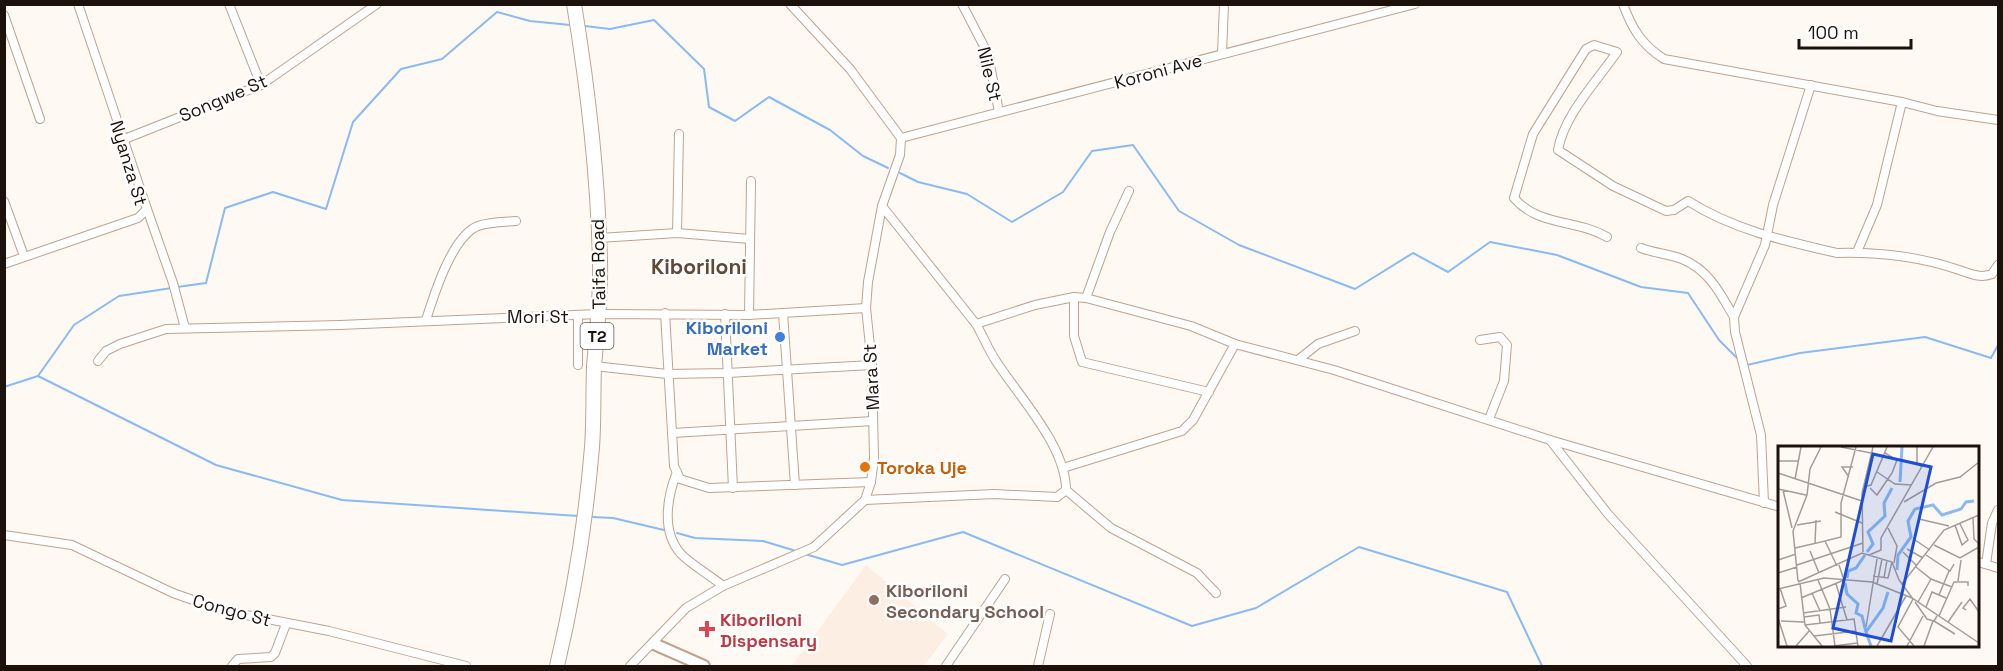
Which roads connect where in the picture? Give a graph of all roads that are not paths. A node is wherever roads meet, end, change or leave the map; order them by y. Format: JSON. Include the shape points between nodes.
{"nodes":[{"id":1,"x":78,"y":4,"type":"edge"},
{"id":2,"x":229,"y":4,"type":"edge"},
{"id":3,"x":377,"y":4,"type":"edge"},
{"id":4,"x":574,"y":4,"type":"edge"},
{"id":5,"x":790,"y":4,"type":"edge"},
{"id":6,"x":962,"y":4,"type":"edge"},
{"id":7,"x":1224,"y":4,"type":"edge"},
{"id":8,"x":1415,"y":4,"type":"edge"},
{"id":9,"x":1623,"y":4,"type":"edge"},
{"id":10,"x":4,"y":15,"type":"edge"},
{"id":11,"x":1222,"y":54,"type":"junction"},
{"id":12,"x":261,"y":85,"type":"junction"},
{"id":13,"x":1811,"y":86,"type":"junction"},
{"id":14,"x":1902,"y":102,"type":"junction"},
{"id":15,"x":999,"y":112,"type":"junction"},
{"id":16,"x":40,"y":118,"type":"dead end"},
{"id":17,"x":1998,"y":120,"type":"edge"},
{"id":18,"x":680,"y":134,"type":"dead end"},
{"id":19,"x":901,"y":138,"type":"junction"},
{"id":20,"x":122,"y":140,"type":"junction"},
{"id":21,"x":751,"y":181,"type":"dead end"},
{"id":22,"x":1129,"y":191,"type":"dead end"},
{"id":23,"x":4,"y":201,"type":"edge"},
{"id":24,"x":882,"y":206,"type":"junction"},
{"id":25,"x":147,"y":209,"type":"junction"},
{"id":26,"x":516,"y":221,"type":"dead end"},
{"id":27,"x":676,"y":233,"type":"junction"},
{"id":28,"x":1767,"y":234,"type":"junction"},
{"id":29,"x":1607,"y":237,"type":"dead end"},
{"id":30,"x":598,"y":238,"type":"junction"},
{"id":31,"x":750,"y":239,"type":"junction"},
{"id":32,"x":1641,"y":248,"type":"dead end"},
{"id":33,"x":1857,"y":252,"type":"junction"},
{"id":34,"x":24,"y":256,"type":"junction"},
{"id":35,"x":4,"y":264,"type":"edge"},
{"id":36,"x":1998,"y":265,"type":"edge"},
{"id":37,"x":1074,"y":297,"type":"junction"},
{"id":38,"x":1086,"y":298,"type":"junction"},
{"id":39,"x":866,"y":308,"type":"junction"},
{"id":40,"x":665,"y":313,"type":"junction"},
{"id":41,"x":783,"y":313,"type":"junction"},
{"id":42,"x":599,"y":314,"type":"junction"},
{"id":43,"x":725,"y":314,"type":"junction"},
{"id":44,"x":749,"y":315,"type":"junction"},
{"id":45,"x":578,"y":316,"type":"junction"},
{"id":46,"x":1734,"y":317,"type":"junction"},
{"id":47,"x":426,"y":320,"type":"junction"},
{"id":48,"x":976,"y":324,"type":"junction"},
{"id":49,"x":185,"y":328,"type":"junction"},
{"id":50,"x":1355,"y":331,"type":"dead end"},
{"id":51,"x":1480,"y":340,"type":"dead end"},
{"id":52,"x":1235,"y":344,"type":"junction"},
{"id":53,"x":1298,"y":360,"type":"junction"},
{"id":54,"x":98,"y":361,"type":"dead end"},
{"id":55,"x":872,"y":364,"type":"junction"},
{"id":56,"x":578,"y":365,"type":"dead end"},
{"id":57,"x":594,"y":366,"type":"junction"},
{"id":58,"x":788,"y":370,"type":"junction"},
{"id":59,"x":728,"y":373,"type":"junction"},
{"id":60,"x":667,"y":374,"type":"junction"},
{"id":61,"x":1209,"y":392,"type":"junction"},
{"id":62,"x":1489,"y":419,"type":"junction"},
{"id":63,"x":873,"y":421,"type":"junction"},
{"id":64,"x":792,"y":427,"type":"junction"},
{"id":65,"x":730,"y":430,"type":"junction"},
{"id":66,"x":673,"y":433,"type":"junction"},
{"id":67,"x":1550,"y":440,"type":"junction"},
{"id":68,"x":1063,"y":468,"type":"junction"},
{"id":69,"x":677,"y":472,"type":"junction"},
{"id":70,"x":871,"y":482,"type":"junction"},
{"id":71,"x":795,"y":485,"type":"junction"},
{"id":72,"x":733,"y":488,"type":"junction"},
{"id":73,"x":1066,"y":490,"type":"junction"},
{"id":74,"x":865,"y":500,"type":"junction"},
{"id":75,"x":1764,"y":503,"type":"junction"},
{"id":76,"x":1778,"y":507,"type":"edge"},
{"id":77,"x":1998,"y":510,"type":"edge"},
{"id":78,"x":4,"y":535,"type":"edge"},
{"id":79,"x":1979,"y":562,"type":"edge"},
{"id":80,"x":1986,"y":564,"type":"junction"},
{"id":81,"x":1998,"y":568,"type":"edge"},
{"id":82,"x":1005,"y":579,"type":"dead end"},
{"id":83,"x":723,"y":586,"type":"junction"},
{"id":84,"x":1216,"y":593,"type":"dead end"},
{"id":85,"x":1050,"y":614,"type":"dead end"},
{"id":86,"x":286,"y":624,"type":"junction"},
{"id":87,"x":654,"y":644,"type":"junction"},
{"id":88,"x":232,"y":666,"type":"edge"},
{"id":89,"x":466,"y":666,"type":"edge"},
{"id":90,"x":557,"y":666,"type":"edge"},
{"id":91,"x":630,"y":666,"type":"edge"},
{"id":92,"x":704,"y":666,"type":"edge"},
{"id":93,"x":946,"y":666,"type":"edge"},
{"id":94,"x":1038,"y":666,"type":"edge"},
{"id":95,"x":1747,"y":666,"type":"edge"}],
"edges":[{"from":1,"to":20,"type":"street","name":"Nyanza St"},
{"from":2,"to":12,"type":"street"},
{"from":3,"to":12,"type":"street","name":"Songwe St"},
{"from":4,"to":30,"type":"highway","name":"Taifa Road","number":"T2","via":[[596,175]]},
{"from":5,"to":19,"type":"street","via":[[850,69]]},
{"from":6,"to":15,"type":"street","name":"Nile St","via":[[988,54]]},
{"from":7,"to":11,"type":"street"},
{"from":8,"to":11,"type":"street","name":"Koroni Ave"},
{"from":9,"to":13,"type":"street","via":[[1636,35],[1646,48],[1664,59]]},
{"from":10,"to":16,"type":"street"},
{"from":11,"to":15,"type":"street","name":"Koroni Ave"},
{"from":12,"to":20,"type":"street","name":"Songwe St"},
{"from":13,"to":14,"type":"street"},
{"from":13,"to":28,"type":"street"},
{"from":14,"to":17,"type":"street"},
{"from":14,"to":33,"type":"street","via":[[1877,205]]},
{"from":15,"to":19,"type":"street","name":"Koroni Ave"},
{"from":18,"to":27,"type":"street"},
{"from":19,"to":24,"type":"street","name":"Mara St","via":[[900,155]]},
{"from":20,"to":25,"type":"street","name":"Nyanza St"},
{"from":21,"to":31,"type":"street"},
{"from":22,"to":38,"type":"street"},
{"from":23,"to":34,"type":"street"},
{"from":24,"to":39,"type":"street","name":"Mara St"},
{"from":24,"to":48,"type":"street"},
{"from":25,"to":34,"type":"street","name":"Nyanza St","via":[[138,218]]},
{"from":25,"to":49,"type":"street"},
{"from":26,"to":47,"type":"street","via":[[479,226],[468,232],[444,272]]},
{"from":27,"to":30,"type":"street"},
{"from":27,"to":31,"type":"street"},
{"from":28,"to":29,"type":"street","via":[[1723,222],[1688,201],[1670,212],[1659,209],[1559,152],[1564,130],[1617,52],[1592,46],[1586,49],[1533,134],[1514,198],[1543,218],[1591,228]]},
{"from":28,"to":33,"type":"street","via":[[1837,253]]},
{"from":28,"to":46,"type":"street"},
{"from":30,"to":42,"type":"highway","name":"Taifa Road","number":"T2"},
{"from":31,"to":44,"type":"street"},
{"from":32,"to":46,"type":"street","via":[[1697,267],[1710,277]]},
{"from":33,"to":36,"type":"street","via":[[1914,257],[1980,277],[1992,274]]},
{"from":34,"to":35,"type":"street","name":"Nyanza St"},
{"from":37,"to":38,"type":"street"},
{"from":37,"to":48,"type":"street"},
{"from":37,"to":61,"type":"street","via":[[1074,336],[1082,362]]},
{"from":38,"to":52,"type":"street","via":[[1191,326]]},
{"from":39,"to":41,"type":"street","name":"Mori St"},
{"from":39,"to":55,"type":"street","name":"Mara St"},
{"from":40,"to":42,"type":"street","name":"Mori St"},
{"from":40,"to":43,"type":"street","name":"Mori St"},
{"from":40,"to":60,"type":"street"},
{"from":41,"to":44,"type":"street","name":"Mori St"},
{"from":41,"to":58,"type":"street"},
{"from":42,"to":45,"type":"street","name":"Mori St"},
{"from":42,"to":57,"type":"highway","name":"Taifa Road","number":"T2"},
{"from":43,"to":44,"type":"street","name":"Mori St"},
{"from":43,"to":59,"type":"street"},
{"from":45,"to":47,"type":"street","name":"Mori St"},
{"from":45,"to":56,"type":"street"},
{"from":46,"to":75,"type":"street","via":[[1761,435]]},
{"from":47,"to":49,"type":"street","name":"Mori St"},
{"from":48,"to":68,"type":"street"},
{"from":49,"to":54,"type":"street","name":"Mori St","via":[[166,329],[120,344],[106,351]]},
{"from":50,"to":53,"type":"street","via":[[1318,344]]},
{"from":51,"to":62,"type":"street","via":[[1500,337],[1507,345],[1504,381]]},
{"from":52,"to":53,"type":"street"},
{"from":52,"to":61,"type":"street"},
{"from":53,"to":62,"type":"street"},
{"from":55,"to":58,"type":"street"},
{"from":55,"to":63,"type":"street","name":"Mara St"},
{"from":57,"to":60,"type":"street"},
{"from":57,"to":90,"type":"highway","name":"Taifa Road","number":"T2","via":[[592,446],[584,522]]},
{"from":58,"to":59,"type":"street"},
{"from":58,"to":64,"type":"street"},
{"from":59,"to":60,"type":"street"},
{"from":59,"to":65,"type":"street"},
{"from":60,"to":66,"type":"street"},
{"from":61,"to":68,"type":"street","via":[[1182,431]]},
{"from":62,"to":67,"type":"street"},
{"from":63,"to":64,"type":"street"},
{"from":63,"to":70,"type":"street","name":"Mara St"},
{"from":64,"to":65,"type":"street"},
{"from":64,"to":71,"type":"street"},
{"from":65,"to":66,"type":"street"},
{"from":65,"to":72,"type":"street"},
{"from":66,"to":69,"type":"street"},
{"from":67,"to":75,"type":"street"},
{"from":67,"to":95,"type":"street","via":[[1608,514]]},
{"from":68,"to":73,"type":"street"},
{"from":69,"to":72,"type":"street","via":[[680,479],[694,486]]},
{"from":69,"to":83,"type":"street","via":[[668,510],[674,544],[686,559]]},
{"from":70,"to":71,"type":"street"},
{"from":70,"to":74,"type":"street","name":"Mara St"},
{"from":71,"to":72,"type":"street"},
{"from":73,"to":74,"type":"street","via":[[1057,497],[994,494]]},
{"from":73,"to":84,"type":"street","via":[[1111,528],[1197,573]]},
{"from":74,"to":83,"type":"street","name":"Mara St","via":[[821,541],[800,554]]},
{"from":75,"to":76,"type":"street"},
{"from":77,"to":80,"type":"street","via":[[1992,523]]},
{"from":78,"to":86,"type":"street","name":"Congo St","via":[[72,545],[192,600]]},
{"from":79,"to":80,"type":"street"},
{"from":80,"to":81,"type":"street"},
{"from":82,"to":93,"type":"street"},
{"from":83,"to":87,"type":"street","name":"Mara St","via":[[686,608]]},
{"from":85,"to":94,"type":"street"},
{"from":86,"to":88,"type":"street","via":[[271,657],[238,659]]},
{"from":86,"to":89,"type":"street","name":"Congo St"},
{"from":87,"to":91,"type":"street","name":"Mara St"},
{"from":87,"to":92,"type":"street"}]}
